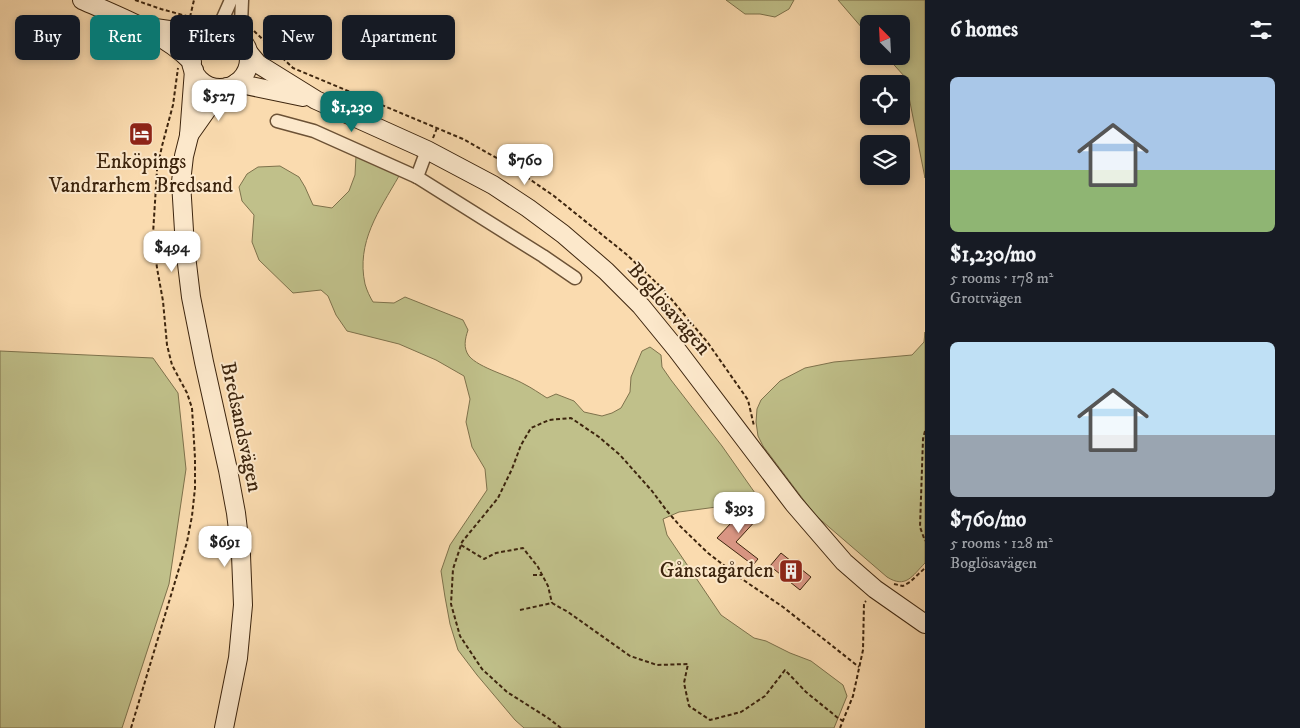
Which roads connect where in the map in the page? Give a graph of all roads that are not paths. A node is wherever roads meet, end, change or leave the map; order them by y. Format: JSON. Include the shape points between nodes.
{"nodes":[{"id":1,"x":82,"y":0,"type":"edge"},
{"id":2,"x":231,"y":0,"type":"edge"},
{"id":3,"x":242,"y":0,"type":"edge"},
{"id":4,"x":115,"y":15,"type":"edge"},
{"id":5,"x":224,"y":15,"type":"edge"},
{"id":6,"x":241,"y":15,"type":"edge"},
{"id":7,"x":160,"y":41,"type":"edge"},
{"id":8,"x":253,"y":57,"type":"edge"},
{"id":9,"x":249,"y":60,"type":"edge"},
{"id":10,"x":188,"y":61,"type":"junction"},
{"id":11,"x":232,"y":85,"type":"junction"},
{"id":12,"x":316,"y":100,"type":"junction"},
{"id":13,"x":277,"y":121,"type":"dead end"},
{"id":14,"x":188,"y":136,"type":"junction"},
{"id":15,"x":427,"y":150,"type":"junction"},
{"id":16,"x":417,"y":177,"type":"junction"},
{"id":17,"x":575,"y":278,"type":"dead end"},
{"id":18,"x":925,"y":624,"type":"edge"},
{"id":19,"x":224,"y":728,"type":"edge"}],
"edges":[{"from":1,"to":4,"type":"street"},
{"from":2,"to":5,"type":"street"},
{"from":3,"to":6,"type":"street"},
{"from":7,"to":10,"type":"street"},
{"from":8,"to":12,"type":"street","name":"Boglösavägen","via":[[258,64]]},
{"from":9,"to":11,"type":"street","via":[[243,78]]},
{"from":10,"to":11,"type":"street","via":[[204,84],[220,88]]},
{"from":10,"to":14,"type":"street","name":"Bredsandsvägen"},
{"from":11,"to":12,"type":"street","name":"Boglösavägen"},
{"from":11,"to":14,"type":"street","via":[[218,94]]},
{"from":12,"to":15,"type":"street","name":"Boglösavägen"},
{"from":13,"to":16,"type":"street","via":[[314,131]]},
{"from":14,"to":19,"type":"street","name":"Bredsandsvägen","via":[[181,198],[191,297],[228,470],[241,555],[243,605],[238,658]]},
{"from":15,"to":16,"type":"street"},
{"from":15,"to":18,"type":"street","name":"Boglösavägen","via":[[528,208],[606,271],[641,306],[677,350],[794,504],[844,562],[875,589]]},
{"from":16,"to":17,"type":"street"}]}
